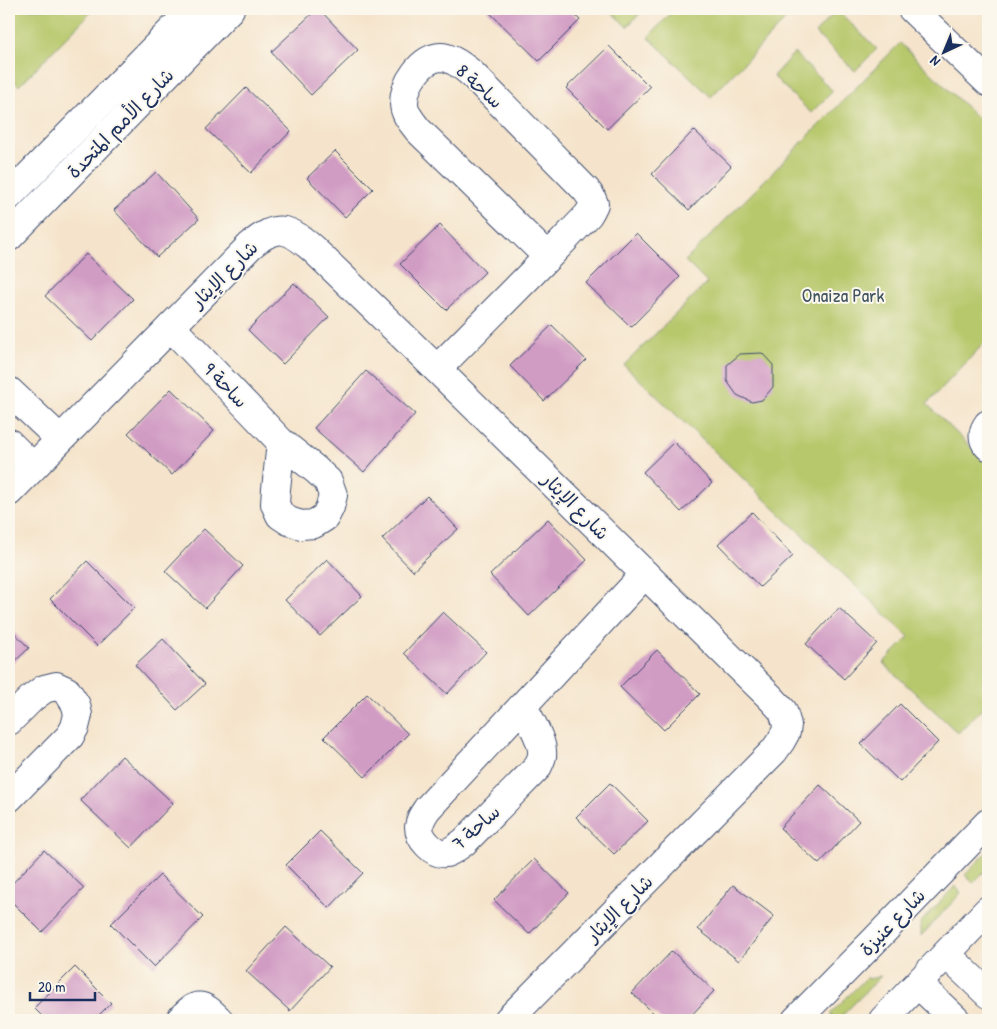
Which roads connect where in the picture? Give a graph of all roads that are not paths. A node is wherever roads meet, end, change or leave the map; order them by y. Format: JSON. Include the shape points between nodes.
{"nodes":[{"id":1,"x":230,"y":9,"type":"edge"},
{"id":2,"x":912,"y":9,"type":"edge"},
{"id":3,"x":205,"y":15,"type":"edge"},
{"id":4,"x":988,"y":82,"type":"edge"},
{"id":5,"x":9,"y":196,"type":"edge"},
{"id":6,"x":9,"y":216,"type":"edge"},
{"id":7,"x":9,"y":238,"type":"edge"},
{"id":8,"x":548,"y":257,"type":"junction"},
{"id":9,"x":171,"y":327,"type":"junction"},
{"id":10,"x":437,"y":369,"type":"junction"},
{"id":11,"x":9,"y":391,"type":"edge"},
{"id":12,"x":988,"y":424,"type":"edge"},
{"id":13,"x":60,"y":439,"type":"junction"},
{"id":14,"x":281,"y":442,"type":"dead end"},
{"id":15,"x":9,"y":443,"type":"edge"},
{"id":16,"x":988,"y":446,"type":"edge"},
{"id":17,"x":33,"y":467,"type":"junction"},
{"id":18,"x":9,"y":492,"type":"edge"},
{"id":19,"x":644,"y":574,"type":"junction"},
{"id":20,"x":523,"y":706,"type":"junction"},
{"id":21,"x":9,"y":721,"type":"edge"},
{"id":22,"x":9,"y":798,"type":"edge"},
{"id":23,"x":988,"y":822,"type":"edge"},
{"id":24,"x":988,"y":910,"type":"edge"},
{"id":25,"x":946,"y":954,"type":"junction"},
{"id":26,"x":918,"y":984,"type":"junction"},
{"id":27,"x":988,"y":994,"type":"edge"},
{"id":28,"x":180,"y":1020,"type":"edge"},
{"id":29,"x":219,"y":1020,"type":"edge"},
{"id":30,"x":508,"y":1020,"type":"edge"},
{"id":31,"x":796,"y":1020,"type":"edge"},
{"id":32,"x":883,"y":1020,"type":"edge"},
{"id":33,"x":956,"y":1020,"type":"edge"}],
"edges":[{"from":1,"to":7,"type":"main road","name":"شارع الأمم المتحدة"},
{"from":2,"to":4,"type":"main road"},
{"from":3,"to":5,"type":"main road","via":[[189,14],[185,17]]},
{"from":3,"to":6,"type":"main road","name":"شارع الأمم المتحدة"},
{"from":8,"to":8,"type":"main road","name":"ساحة 8","via":[[592,210],[591,197],[472,74],[442,57],[429,61],[415,72],[406,87],[404,103],[408,117]]},
{"from":8,"to":10,"type":"main road","name":"ساحة 8"},
{"from":9,"to":10,"type":"main road","name":"شارع الإيثار","via":[[254,242],[269,232],[282,230],[292,232],[314,250]]},
{"from":9,"to":13,"type":"main road","name":"شارع الإيثار"},
{"from":9,"to":14,"type":"main road","name":"ساحة 9"},
{"from":10,"to":19,"type":"main road","name":"شارع الإيثار"},
{"from":11,"to":13,"type":"main road"},
{"from":12,"to":16,"type":"main road","via":[[983,438]]},
{"from":13,"to":17,"type":"main road","name":"شارع الإيثار"},
{"from":15,"to":17,"type":"main road"},
{"from":17,"to":18,"type":"main road","name":"شارع الإيثار"},
{"from":19,"to":20,"type":"main road","name":"ساحة 7"},
{"from":19,"to":30,"type":"main road","name":"شارع الإيثار","via":[[783,711],[786,732],[774,751]]},
{"from":20,"to":20,"type":"main road","name":"ساحة 7","via":[[421,818],[419,830],[435,851],[444,853],[464,842],[537,768],[542,748]]},
{"from":21,"to":22,"type":"main road","via":[[44,689],[56,686],[67,691],[76,704],[78,715],[70,736]]},
{"from":23,"to":31,"type":"main road","name":"شارع عنيزة"},
{"from":24,"to":25,"type":"main road"},
{"from":25,"to":26,"type":"main road"},
{"from":25,"to":27,"type":"main road"},
{"from":26,"to":32,"type":"main road"},
{"from":26,"to":33,"type":"main road"},
{"from":28,"to":29,"type":"main road","via":[[194,1007],[201,1007]]}]}
